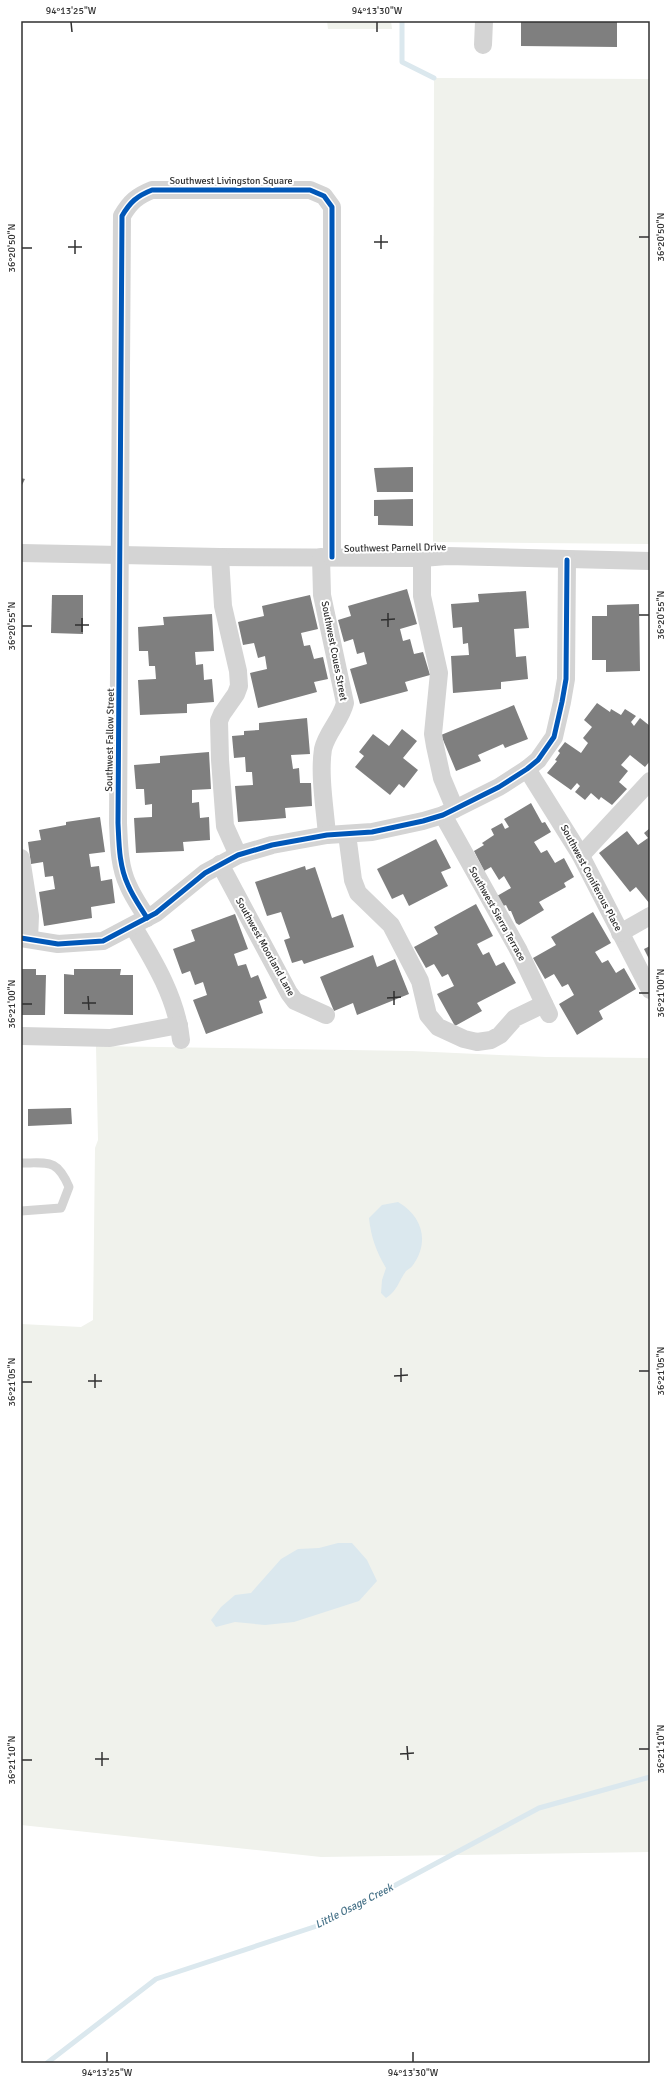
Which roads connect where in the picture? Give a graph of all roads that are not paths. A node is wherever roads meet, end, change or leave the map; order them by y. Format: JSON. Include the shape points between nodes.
{"nodes":[{"id":1,"x":484,"y":21,"type":"edge"},
{"id":2,"x":483,"y":45,"type":"dead end"},
{"id":3,"x":21,"y":553,"type":"edge"},
{"id":4,"x":120,"y":554,"type":"junction"},
{"id":5,"x":220,"y":557,"type":"junction"},
{"id":6,"x":326,"y":557,"type":"junction"},
{"id":7,"x":422,"y":558,"type":"junction"},
{"id":8,"x":567,"y":560,"type":"junction"},
{"id":9,"x":650,"y":561,"type":"edge"},
{"id":10,"x":528,"y":769,"type":"junction"},
{"id":11,"x":650,"y":781,"type":"edge"},
{"id":12,"x":449,"y":812,"type":"junction"},
{"id":13,"x":347,"y":834,"type":"junction"},
{"id":14,"x":327,"y":835,"type":"junction"},
{"id":15,"x":580,"y":854,"type":"junction"},
{"id":16,"x":238,"y":856,"type":"junction"},
{"id":17,"x":21,"y":858,"type":"edge"},
{"id":18,"x":220,"y":864,"type":"junction"},
{"id":19,"x":650,"y":916,"type":"edge"},
{"id":20,"x":140,"y":922,"type":"junction"},
{"id":21,"x":620,"y":933,"type":"junction"},
{"id":22,"x":25,"y":939,"type":"edge"},
{"id":23,"x":650,"y":990,"type":"edge"},
{"id":24,"x":326,"y":1014,"type":"dead end"},
{"id":25,"x":21,"y":1036,"type":"edge"},
{"id":26,"x":21,"y":1163,"type":"edge"},
{"id":27,"x":21,"y":1211,"type":"edge"}],
"edges":[{"from":1,"to":2,"type":"street"},
{"from":3,"to":4,"type":"street","name":"Southwest Parnell Drive"},
{"from":4,"to":5,"type":"street","name":"Southwest Parnell Drive"},
{"from":4,"to":6,"type":"street","name":"Southwest Livingston Square","via":[[122,216],[129,204],[152,190],[310,190],[324,196],[332,207],[333,225]]},
{"from":4,"to":20,"type":"street","name":"Southwest Fallow Street","via":[[119,850]]},
{"from":5,"to":6,"type":"street","name":"Southwest Parnell Drive"},
{"from":5,"to":16,"type":"street","via":[[223,606],[239,686],[220,721],[220,760],[225,826]]},
{"from":6,"to":7,"type":"street","name":"Southwest Parnell Drive"},
{"from":6,"to":14,"type":"street","name":"Southwest Coues Street","via":[[322,595],[345,702],[342,714],[323,749]]},
{"from":7,"to":8,"type":"street","name":"Southwest Parnell Drive","via":[[447,556]]},
{"from":7,"to":12,"type":"street","name":"Southwest Sierra Terrace","via":[[422,596],[439,673],[435,746]]},
{"from":8,"to":9,"type":"street","name":"Southwest Parnell Drive"},
{"from":8,"to":10,"type":"street","via":[[566,679],[554,737],[538,760]]},
{"from":10,"to":12,"type":"street","via":[[499,788]]},
{"from":10,"to":15,"type":"street","name":"Southwest Coniferous Place"},
{"from":11,"to":15,"type":"street"},
{"from":12,"to":13,"type":"street","via":[[372,832]]},
{"from":12,"to":13,"type":"street","name":"Southwest Sierra Terrace","via":[[547,1009],[515,1018],[500,1035],[491,1040],[477,1042],[464,1039],[438,1027],[428,1016],[420,981],[391,925],[358,893],[353,880]]},
{"from":13,"to":14,"type":"street"},
{"from":14,"to":16,"type":"street","via":[[272,844]]},
{"from":15,"to":21,"type":"street","name":"Southwest Coniferous Place"},
{"from":16,"to":18,"type":"street"},
{"from":17,"to":22,"type":"street","via":[[30,916]]},
{"from":18,"to":20,"type":"street"},
{"from":18,"to":24,"type":"street","name":"Southwest Moorland Lane","via":[[289,993],[295,1001]]},
{"from":19,"to":21,"type":"street"},
{"from":20,"to":22,"type":"street","via":[[103,941],[58,944]]},
{"from":20,"to":25,"type":"street","name":"Southwest Fallow Street","via":[[152,959],[176,1012],[180,1032],[110,1038]]},
{"from":21,"to":23,"type":"street","name":"Southwest Coniferous Place"},
{"from":26,"to":27,"type":"lane","via":[[48,1163],[62,1171],[69,1187],[61,1208]]}]}
